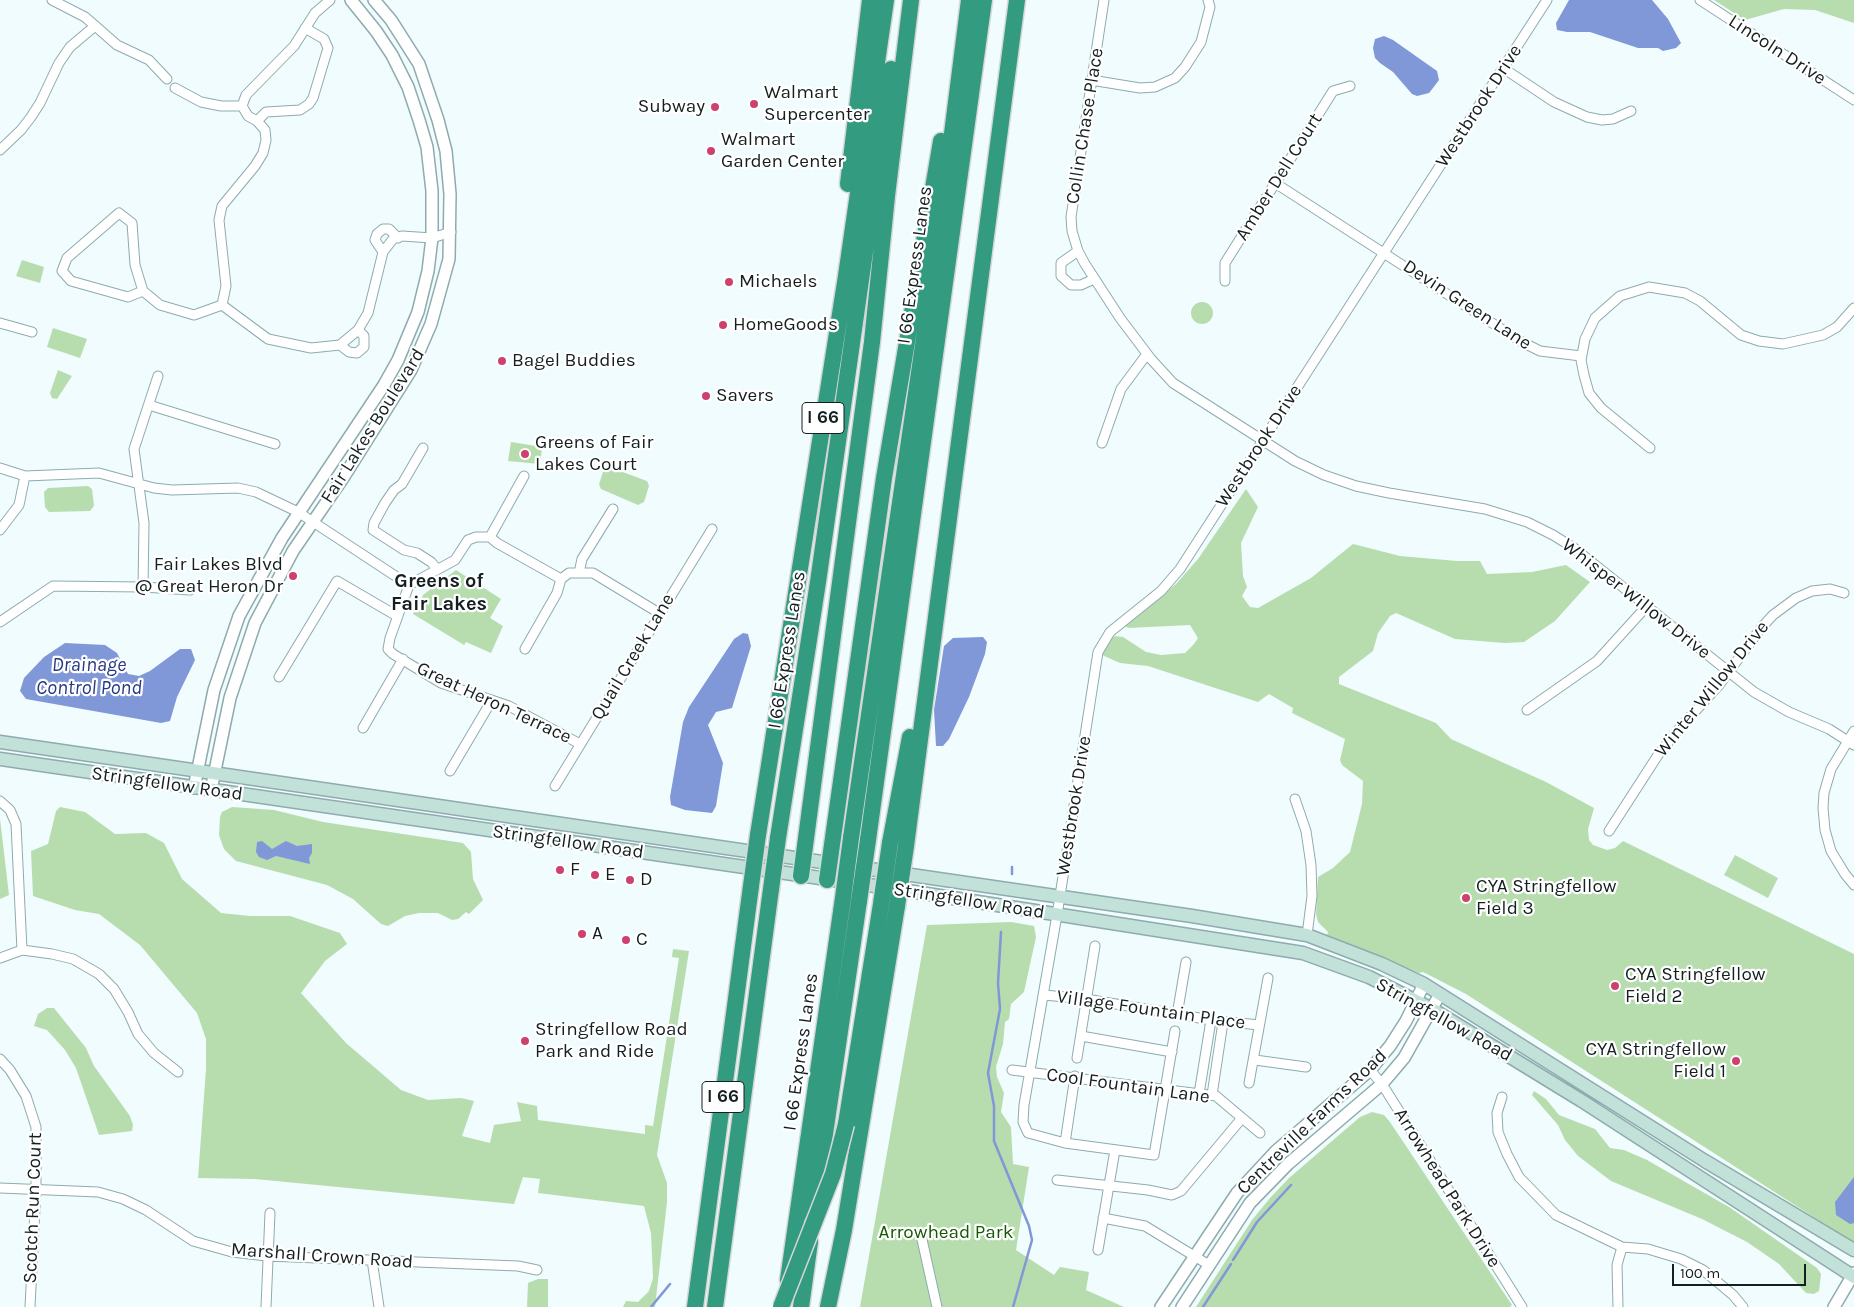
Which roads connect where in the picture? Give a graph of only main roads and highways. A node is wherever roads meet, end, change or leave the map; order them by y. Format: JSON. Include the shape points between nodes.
{"nodes":[{"id":1,"x":870,"y":0,"type":"edge"},
{"id":2,"x":886,"y":0,"type":"edge"},
{"id":3,"x":902,"y":0,"type":"edge"},
{"id":4,"x":911,"y":0,"type":"edge"},
{"id":5,"x":969,"y":0,"type":"edge"},
{"id":6,"x":984,"y":0,"type":"edge"},
{"id":7,"x":1017,"y":0,"type":"edge"},
{"id":8,"x":959,"y":74,"type":"junction"},
{"id":9,"x":846,"y":276,"type":"junction"},
{"id":10,"x":0,"y":742,"type":"edge"},
{"id":11,"x":0,"y":759,"type":"edge"},
{"id":12,"x":898,"y":844,"type":"junction"},
{"id":13,"x":803,"y":859,"type":"junction"},
{"id":14,"x":830,"y":862,"type":"junction"},
{"id":15,"x":801,"y":876,"type":"junction"},
{"id":16,"x":827,"y":880,"type":"junction"},
{"id":17,"x":1854,"y":1250,"type":"edge"},
{"id":18,"x":1853,"y":1276,"type":"edge"},
{"id":19,"x":695,"y":1307,"type":"edge"},
{"id":20,"x":715,"y":1307,"type":"edge"},
{"id":21,"x":783,"y":1307,"type":"edge"},
{"id":22,"x":800,"y":1307,"type":"edge"},
{"id":23,"x":828,"y":1307,"type":"edge"}],
"edges":[{"from":1,"to":9,"type":"highway","via":[[846,195]]},
{"from":2,"to":9,"type":"highway","number":"I 66"},
{"from":3,"to":20,"type":"highway","name":"I 66 Express Lanes","bridge":true,"via":[[778,838]]},
{"from":4,"to":13,"type":"highway","via":[[872,342]]},
{"from":5,"to":8,"type":"highway","name":"I 66 Express Lanes"},
{"from":6,"to":22,"type":"highway","bridge":true},
{"from":7,"to":12,"type":"highway","via":[[936,608]]},
{"from":8,"to":14,"type":"highway","via":[[943,126],[898,386]]},
{"from":8,"to":21,"type":"highway","name":"I 66 Express Lanes","bridge":true,"via":[[934,276]]},
{"from":9,"to":19,"type":"highway","number":"I 66","bridge":true,"via":[[758,836]]},
{"from":10,"to":13,"type":"main road","name":"Stringfellow Road"},
{"from":11,"to":15,"type":"main road","name":"Stringfellow Road"},
{"from":12,"to":21,"type":"highway","bridge":true,"via":[[881,904],[846,1124],[833,1174]]},
{"from":12,"to":23,"type":"highway","bridge":true,"via":[[897,906],[844,1230]]},
{"from":13,"to":14,"type":"main road","name":"Stringfellow Road"},
{"from":13,"to":15,"type":"highway"},
{"from":14,"to":16,"type":"highway"},
{"from":14,"to":17,"type":"main road","name":"Stringfellow Road","via":[[1307,935],[1424,984]]},
{"from":15,"to":16,"type":"main road","name":"Stringfellow Road"},
{"from":16,"to":18,"type":"main road","name":"Stringfellow Road","via":[[1303,953],[1369,978],[1432,1009],[1582,1101]]}]}
